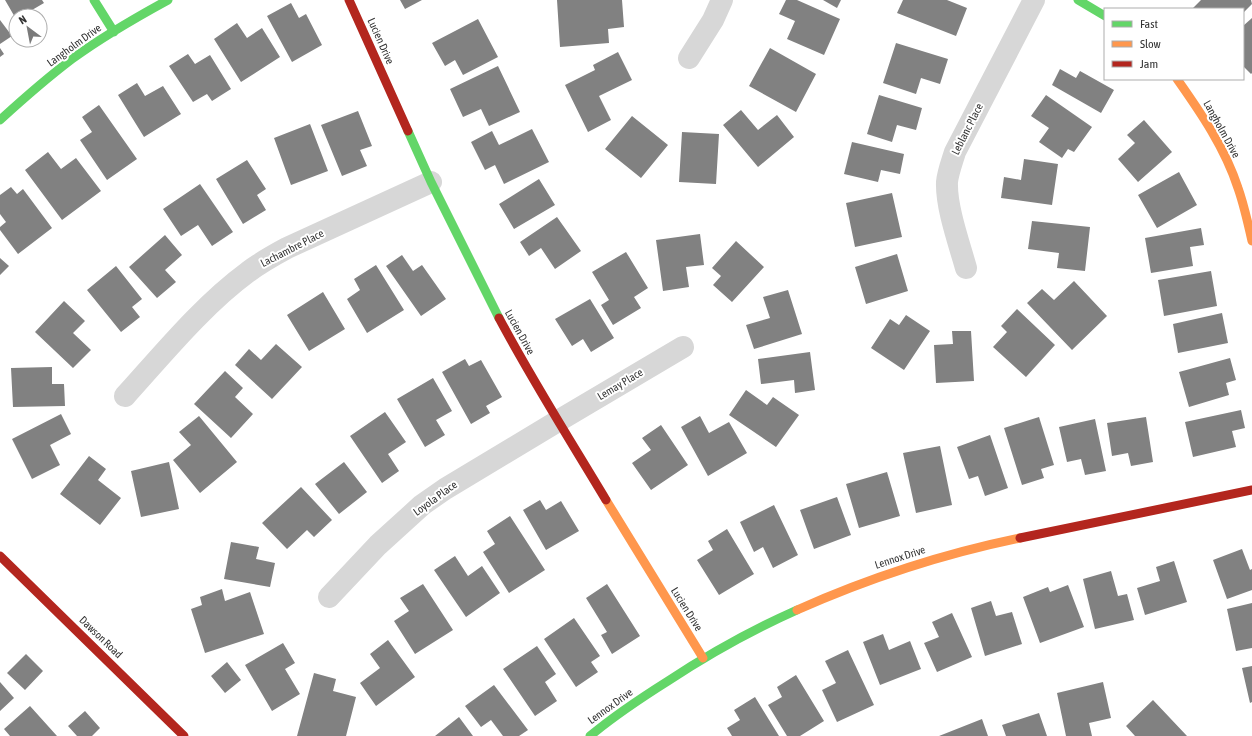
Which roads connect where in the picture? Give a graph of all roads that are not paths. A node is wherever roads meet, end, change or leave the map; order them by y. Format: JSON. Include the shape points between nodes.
{"nodes":[{"id":1,"x":94,"y":0,"type":"edge"},
{"id":2,"x":168,"y":0,"type":"edge"},
{"id":3,"x":349,"y":0,"type":"edge"},
{"id":4,"x":722,"y":0,"type":"edge"},
{"id":5,"x":1034,"y":0,"type":"edge"},
{"id":6,"x":1078,"y":0,"type":"edge"},
{"id":7,"x":1104,"y":15,"type":"edge"},
{"id":8,"x":114,"y":32,"type":"junction"},
{"id":9,"x":689,"y":58,"type":"dead end"},
{"id":10,"x":1178,"y":80,"type":"edge"},
{"id":11,"x":0,"y":120,"type":"edge"},
{"id":12,"x":431,"y":182,"type":"junction"},
{"id":13,"x":1252,"y":241,"type":"edge"},
{"id":14,"x":966,"y":268,"type":"dead end"},
{"id":15,"x":683,"y":347,"type":"dead end"},
{"id":16,"x":125,"y":396,"type":"dead end"},
{"id":17,"x":558,"y":421,"type":"junction"},
{"id":18,"x":1252,"y":490,"type":"edge"},
{"id":19,"x":0,"y":556,"type":"edge"},
{"id":20,"x":329,"y":597,"type":"dead end"},
{"id":21,"x":703,"y":658,"type":"junction"},
{"id":22,"x":184,"y":736,"type":"edge"},
{"id":23,"x":590,"y":736,"type":"edge"}],
"edges":[{"from":1,"to":8,"type":"street"},
{"from":2,"to":8,"type":"street","name":"Langholm Drive"},
{"from":3,"to":12,"type":"street","name":"Lucien Drive"},
{"from":4,"to":9,"type":"street","via":[[713,20]]},
{"from":5,"to":14,"type":"street","name":"Leblanc Place","via":[[955,152],[950,167],[947,182],[949,205]]},
{"from":6,"to":7,"type":"street"},
{"from":8,"to":11,"type":"street","name":"Langholm Drive","via":[[74,58]]},
{"from":10,"to":13,"type":"street","name":"Langholm Drive","via":[[1208,124],[1236,180]]},
{"from":12,"to":16,"type":"street","name":"Lachambre Place","via":[[287,248],[248,272],[204,310]]},
{"from":12,"to":17,"type":"street","name":"Lucien Drive","via":[[511,341]]},
{"from":15,"to":17,"type":"street","name":"Lemay Place"},
{"from":17,"to":20,"type":"street","name":"Loyola Place","via":[[467,475],[422,506],[378,545]]},
{"from":17,"to":21,"type":"street","name":"Lucien Drive"},
{"from":18,"to":21,"type":"street","name":"Lennox Drive","via":[[996,543],[916,564],[878,576],[794,610]]},
{"from":19,"to":22,"type":"street","name":"Dawson Road"},
{"from":21,"to":23,"type":"street","name":"Lennox Drive","via":[[627,708]]}]}
